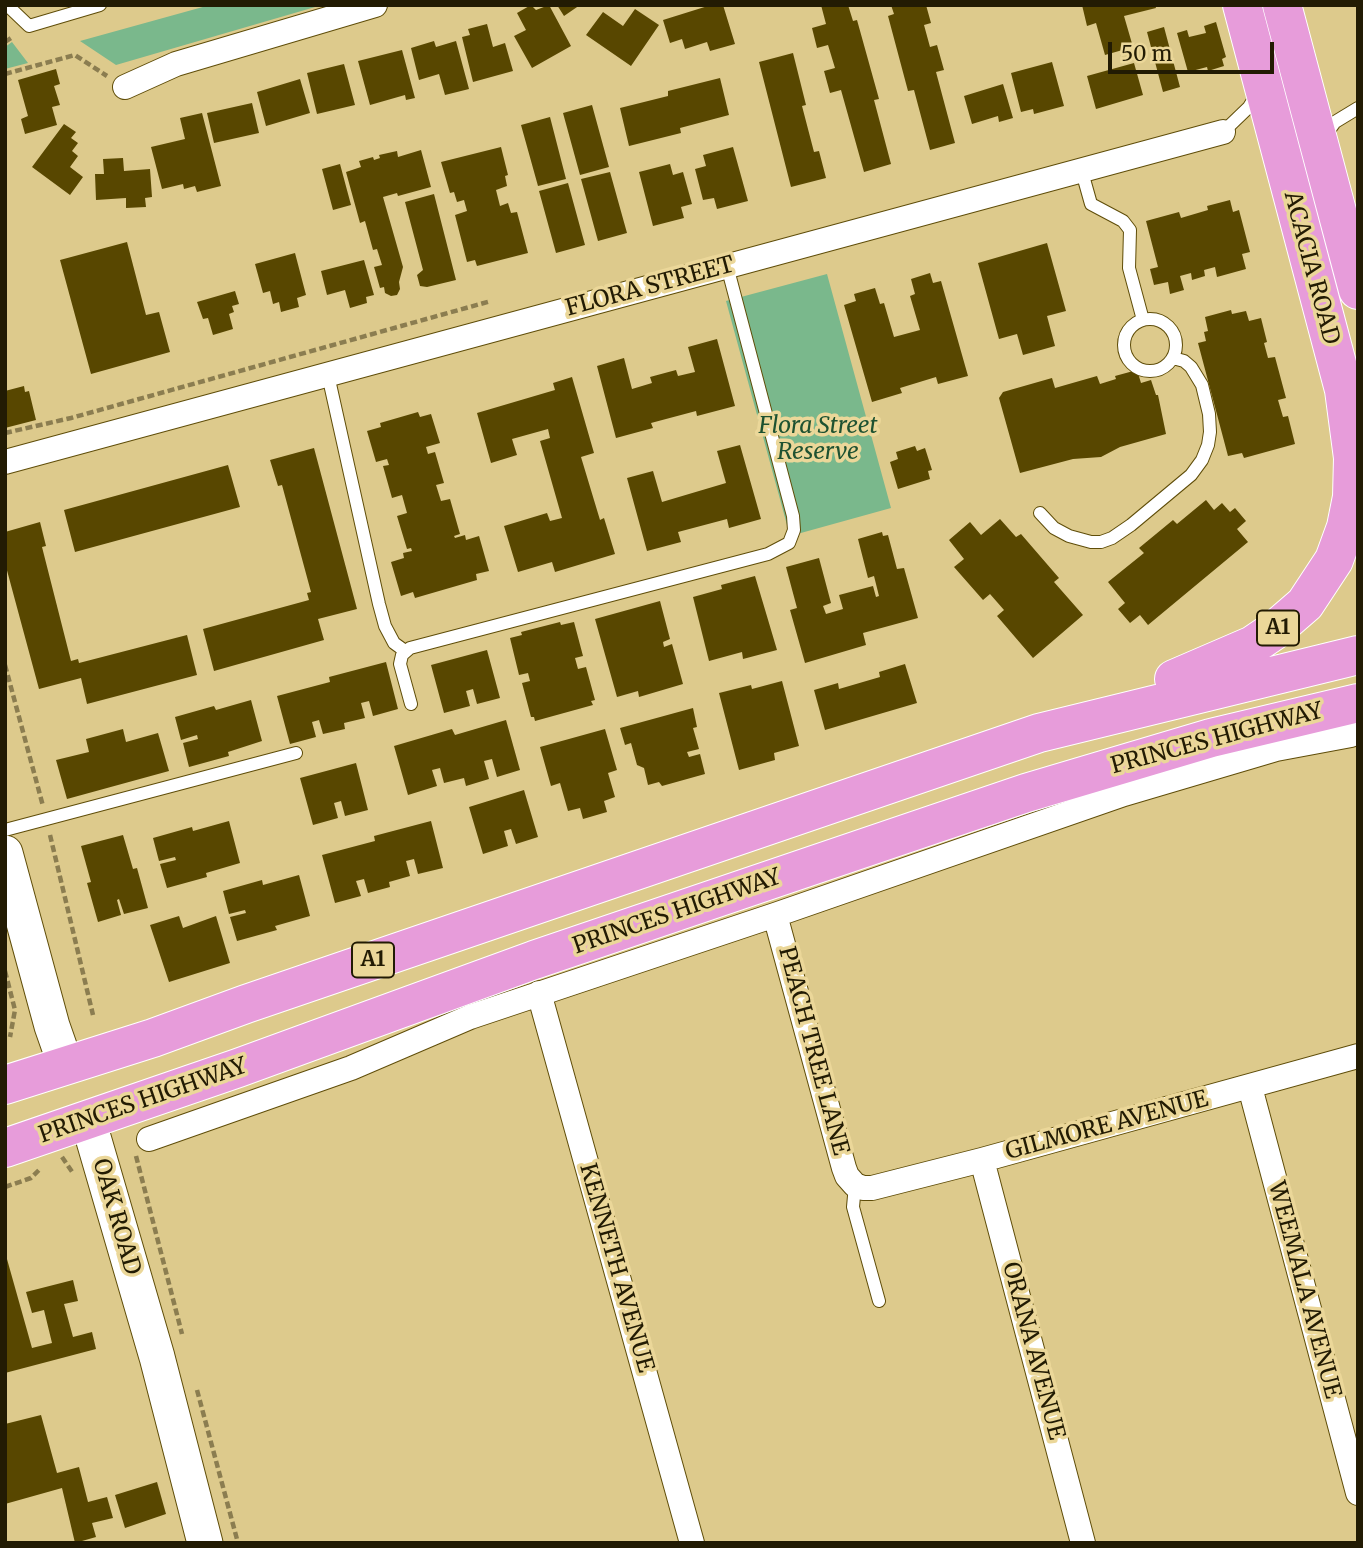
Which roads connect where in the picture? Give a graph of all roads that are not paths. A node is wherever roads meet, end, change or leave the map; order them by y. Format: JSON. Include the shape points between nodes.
{"nodes":[{"id":1,"x":100,"y":5,"type":"edge"},
{"id":2,"x":375,"y":5,"type":"edge"},
{"id":3,"x":1241,"y":5,"type":"edge"},
{"id":4,"x":1282,"y":5,"type":"edge"},
{"id":5,"x":5,"y":7,"type":"edge"},
{"id":6,"x":1260,"y":72,"type":"junction"},
{"id":7,"x":125,"y":87,"type":"road end"},
{"id":8,"x":1358,"y":108,"type":"edge"},
{"id":9,"x":1223,"y":132,"type":"joint"},
{"id":10,"x":1320,"y":149,"type":"junction"},
{"id":11,"x":1082,"y":172,"type":"junction"},
{"id":12,"x":727,"y":266,"type":"junction"},
{"id":13,"x":1358,"y":290,"type":"edge"},
{"id":14,"x":1143,"y":320,"type":"junction"},
{"id":15,"x":1173,"y":358,"type":"junction"},
{"id":16,"x":328,"y":375,"type":"junction"},
{"id":17,"x":1344,"y":390,"type":"junction"},
{"id":18,"x":1358,"y":438,"type":"edge"},
{"id":19,"x":5,"y":462,"type":"edge"},
{"id":20,"x":1040,"y":513,"type":"dead end"},
{"id":21,"x":405,"y":651,"type":"junction"},
{"id":22,"x":1358,"y":655,"type":"edge"},
{"id":23,"x":411,"y":704,"type":"dead end"},
{"id":24,"x":1355,"y":719,"type":"edge"},
{"id":25,"x":1039,"y":733,"type":"junction"},
{"id":26,"x":296,"y":753,"type":"dead end"},
{"id":27,"x":5,"y":830,"type":"edge"},
{"id":28,"x":5,"y":853,"type":"edge"},
{"id":29,"x":13,"y":912,"type":"edge"},
{"id":30,"x":775,"y":915,"type":"junction"},
{"id":31,"x":539,"y":993,"type":"junction"},
{"id":32,"x":1358,"y":1056,"type":"edge"},
{"id":33,"x":66,"y":1066,"type":"junction"},
{"id":34,"x":5,"y":1085,"type":"edge"},
{"id":35,"x":1250,"y":1087,"type":"junction"},
{"id":36,"x":88,"y":1120,"type":"junction"},
{"id":37,"x":149,"y":1139,"type":"dead end"},
{"id":38,"x":5,"y":1148,"type":"edge"},
{"id":39,"x":982,"y":1160,"type":"junction"},
{"id":40,"x":855,"y":1185,"type":"junction"},
{"id":41,"x":879,"y":1301,"type":"dead end"},
{"id":42,"x":1358,"y":1493,"type":"edge"},
{"id":43,"x":205,"y":1543,"type":"edge"},
{"id":44,"x":692,"y":1543,"type":"edge"},
{"id":45,"x":1083,"y":1543,"type":"edge"}],
"edges":[{"from":1,"to":5,"type":"lane","via":[[29,26]]},
{"from":2,"to":7,"type":"street","via":[[176,64]]},
{"from":3,"to":6,"type":"highway","name":"ACACIA ROAD","number":"A1"},
{"from":4,"to":10,"type":"highway","name":"ACACIA ROAD"},
{"from":6,"to":9,"type":"lane","name":"FLORA STREET","via":[[1252,104]]},
{"from":6,"to":17,"type":"highway","name":"ACACIA ROAD","number":"A1"},
{"from":8,"to":10,"type":"lane","via":[[1332,125]]},
{"from":9,"to":11,"type":"street","name":"FLORA STREET"},
{"from":10,"to":13,"type":"highway","name":"ACACIA ROAD"},
{"from":11,"to":12,"type":"street","name":"FLORA STREET"},
{"from":11,"to":14,"type":"lane","via":[[1091,204],[1123,221],[1130,230],[1129,268]]},
{"from":12,"to":16,"type":"street","name":"FLORA STREET"},
{"from":12,"to":21,"type":"lane","via":[[793,516],[789,543],[768,554]]},
{"from":14,"to":15,"type":"lane","via":[[1163,322],[1172,331],[1176,344]]},
{"from":14,"to":15,"type":"lane","via":[[1127,332],[1128,358],[1150,371]]},
{"from":15,"to":20,"type":"lane","via":[[1191,367],[1202,385],[1209,414],[1208,444],[1191,475],[1131,525],[1101,542],[1069,536]]},
{"from":16,"to":19,"type":"street","name":"FLORA STREET"},
{"from":16,"to":21,"type":"lane","via":[[379,604],[394,643]]},
{"from":17,"to":18,"type":"highway","number":"A1"},
{"from":17,"to":25,"type":"highway","name":"ACACIA ROAD","number":"A1","via":[[1353,458],[1350,509],[1334,560],[1305,604],[1275,630],[1234,655]]},
{"from":21,"to":23,"type":"lane","via":[[400,664]]},
{"from":22,"to":25,"type":"highway","name":"PRINCES HIGHWAY"},
{"from":24,"to":30,"type":"street","name":"PRINCES HIGHWAY","via":[[1276,750],[1124,794]]},
{"from":24,"to":36,"type":"highway","name":"PRINCES HIGHWAY","number":"A1","via":[[1211,738],[1026,793],[534,960]]},
{"from":25,"to":33,"type":"highway","name":"PRINCES HIGHWAY","number":"A1"},
{"from":26,"to":27,"type":"lane"},
{"from":28,"to":29,"type":"street","name":"OAK ROAD"},
{"from":29,"to":33,"type":"street","name":"OAK ROAD"},
{"from":30,"to":31,"type":"street","name":"PRINCES HIGHWAY"},
{"from":30,"to":40,"type":"street","name":"PEACH TREE LANE","via":[[844,1167]]},
{"from":31,"to":37,"type":"street","name":"PRINCES HIGHWAY","via":[[351,1068]]},
{"from":31,"to":44,"type":"street","name":"KENNETH AVENUE"},
{"from":32,"to":35,"type":"street","name":"GILMORE AVENUE"},
{"from":33,"to":34,"type":"highway","name":"PRINCES HIGHWAY","number":"A1"},
{"from":33,"to":36,"type":"highway","name":"OAK ROAD"},
{"from":35,"to":39,"type":"street","name":"GILMORE AVENUE"},
{"from":35,"to":42,"type":"street","name":"WEEMALA AVENUE"},
{"from":36,"to":38,"type":"highway","name":"PRINCES HIGHWAY","number":"A1"},
{"from":36,"to":43,"type":"street","name":"OAK ROAD"},
{"from":39,"to":40,"type":"street","name":"GILMORE AVENUE","via":[[872,1188]]},
{"from":39,"to":45,"type":"street","name":"ORANA AVENUE"},
{"from":40,"to":41,"type":"lane","via":[[853,1206]]}]}
